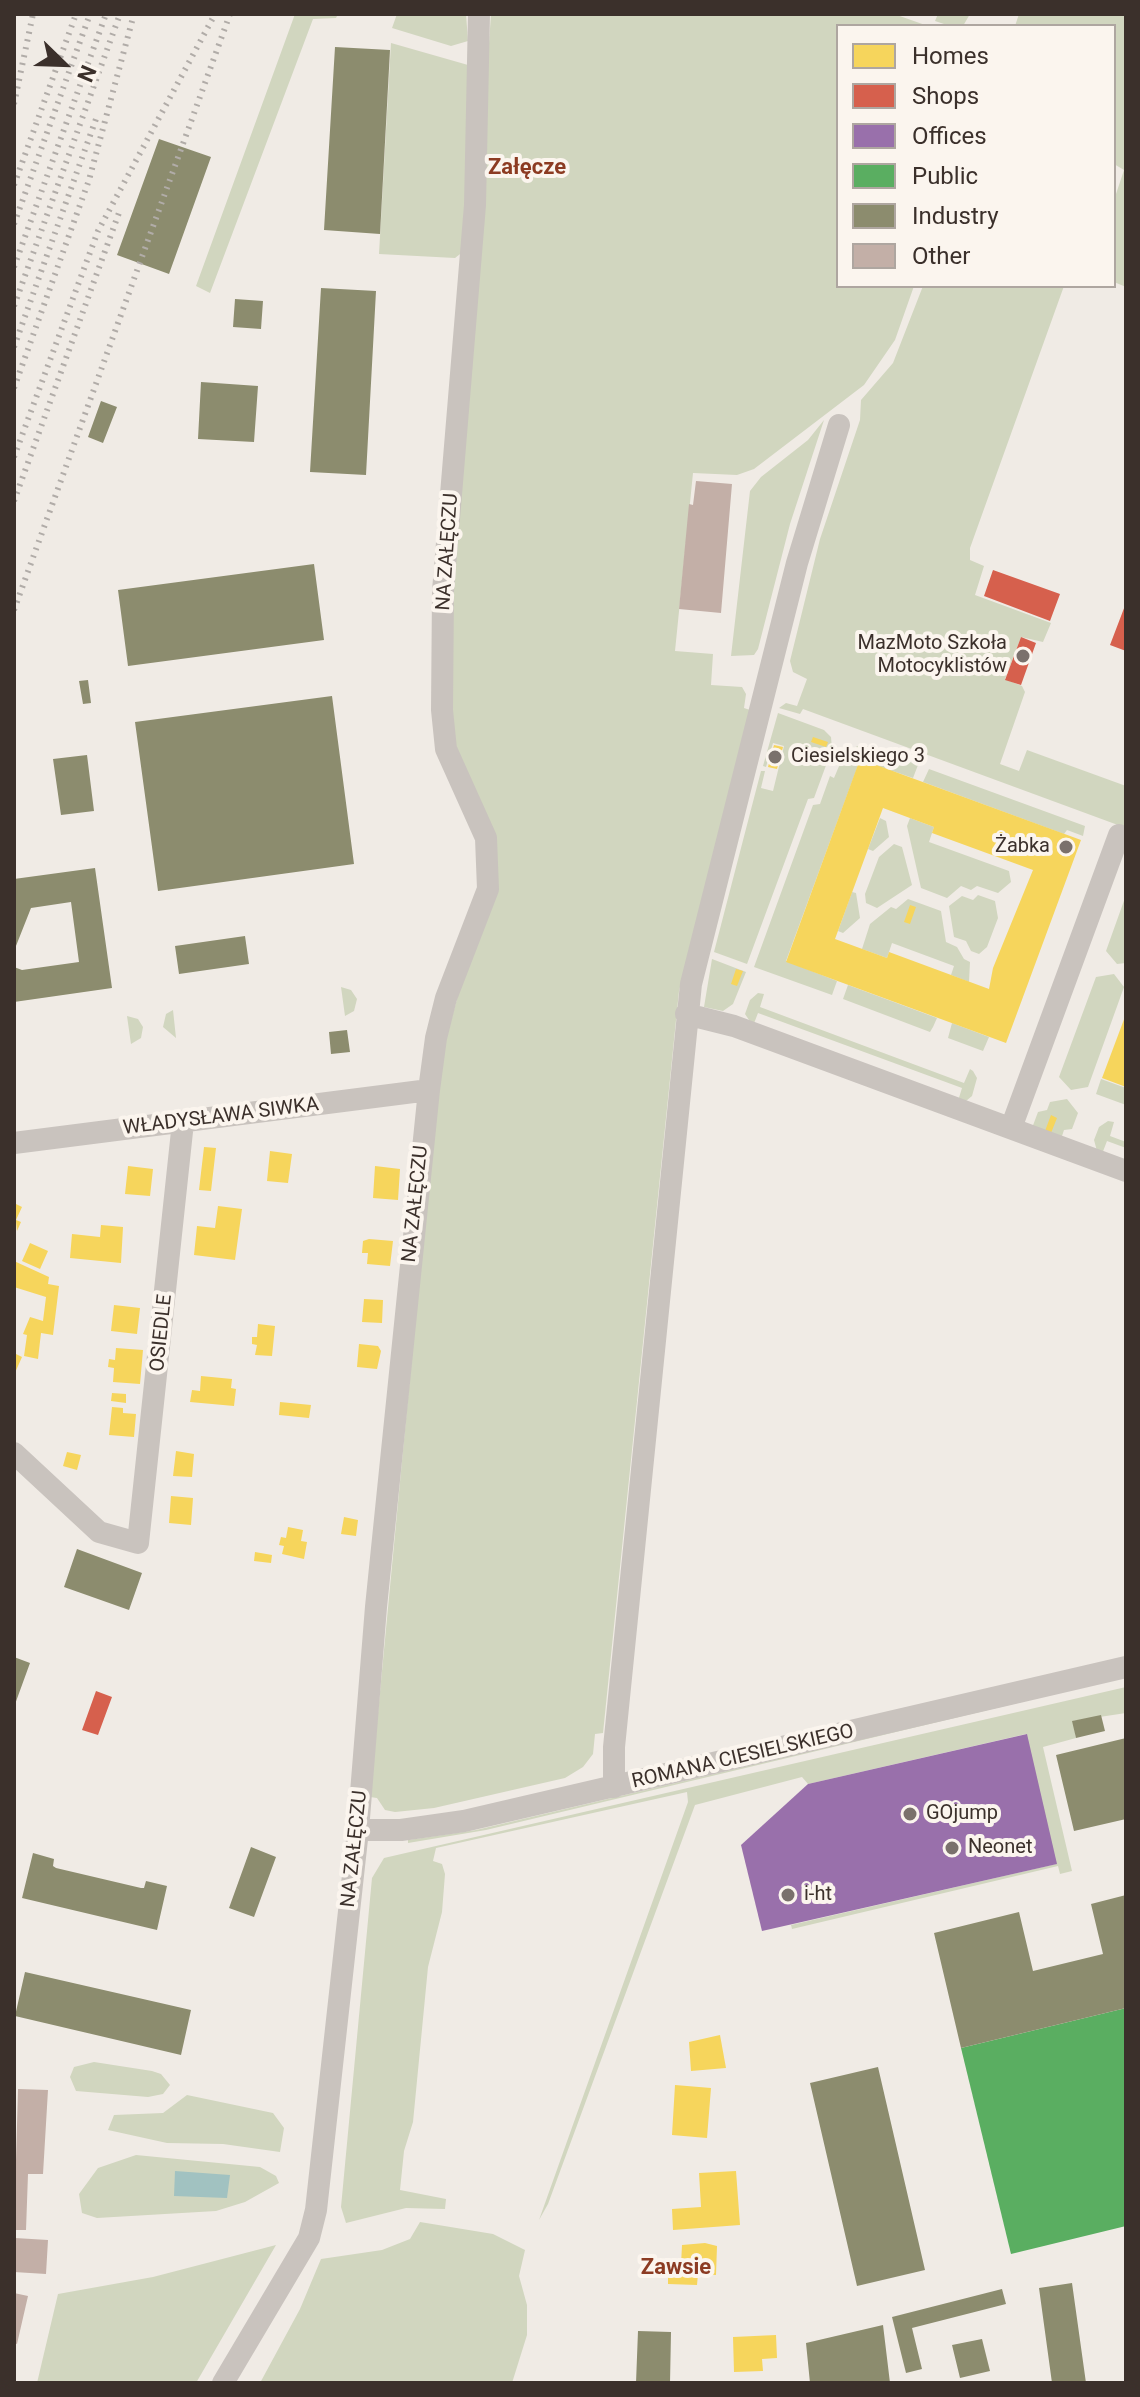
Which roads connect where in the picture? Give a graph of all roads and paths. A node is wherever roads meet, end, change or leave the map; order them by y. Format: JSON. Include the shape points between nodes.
{"nodes":[{"id":1,"x":478,"y":15,"type":"edge"},
{"id":2,"x":839,"y":425,"type":"dead end"},
{"id":3,"x":1119,"y":835,"type":"dead end"},
{"id":4,"x":686,"y":1014,"type":"junction"},
{"id":5,"x":429,"y":1090,"type":"junction"},
{"id":6,"x":183,"y":1122,"type":"junction"},
{"id":7,"x":1011,"y":1128,"type":"junction"},
{"id":8,"x":14,"y":1143,"type":"edge"},
{"id":9,"x":1126,"y":1171,"type":"edge"},
{"id":10,"x":14,"y":1453,"type":"edge"},
{"id":11,"x":1126,"y":1667,"type":"edge"},
{"id":12,"x":614,"y":1787,"type":"junction"},
{"id":13,"x":358,"y":1830,"type":"junction"},
{"id":14,"x":223,"y":2383,"type":"edge"}],
"edges":[{"from":1,"to":5,"type":"street","name":"NA ZAŁĘCZU","via":[[473,252],[443,591],[442,710],[446,749],[486,838],[488,889],[446,998]]},
{"from":2,"to":4,"type":"street","via":[[797,563],[702,927]]},
{"from":3,"to":7,"type":"street"},
{"from":4,"to":7,"type":"street","via":[[734,1026]]},
{"from":4,"to":12,"type":"street"},
{"from":5,"to":6,"type":"street","name":"WŁADYSŁAWA SIWKA"},
{"from":5,"to":13,"type":"street","name":"NA ZAŁĘCZU"},
{"from":6,"to":8,"type":"street","name":"WŁADYSŁAWA SIWKA"},
{"from":6,"to":10,"type":"street","name":"OSIEDLE","via":[[138,1543],[99,1532]]},
{"from":7,"to":9,"type":"street"},
{"from":11,"to":12,"type":"street","name":"ROMANA CIESIELSKIEGO"},
{"from":12,"to":13,"type":"street","name":"ROMANA CIESIELSKIEGO","via":[[431,1827]]},
{"from":13,"to":14,"type":"street","name":"NA ZAŁĘCZU","via":[[313,2224]]}]}
